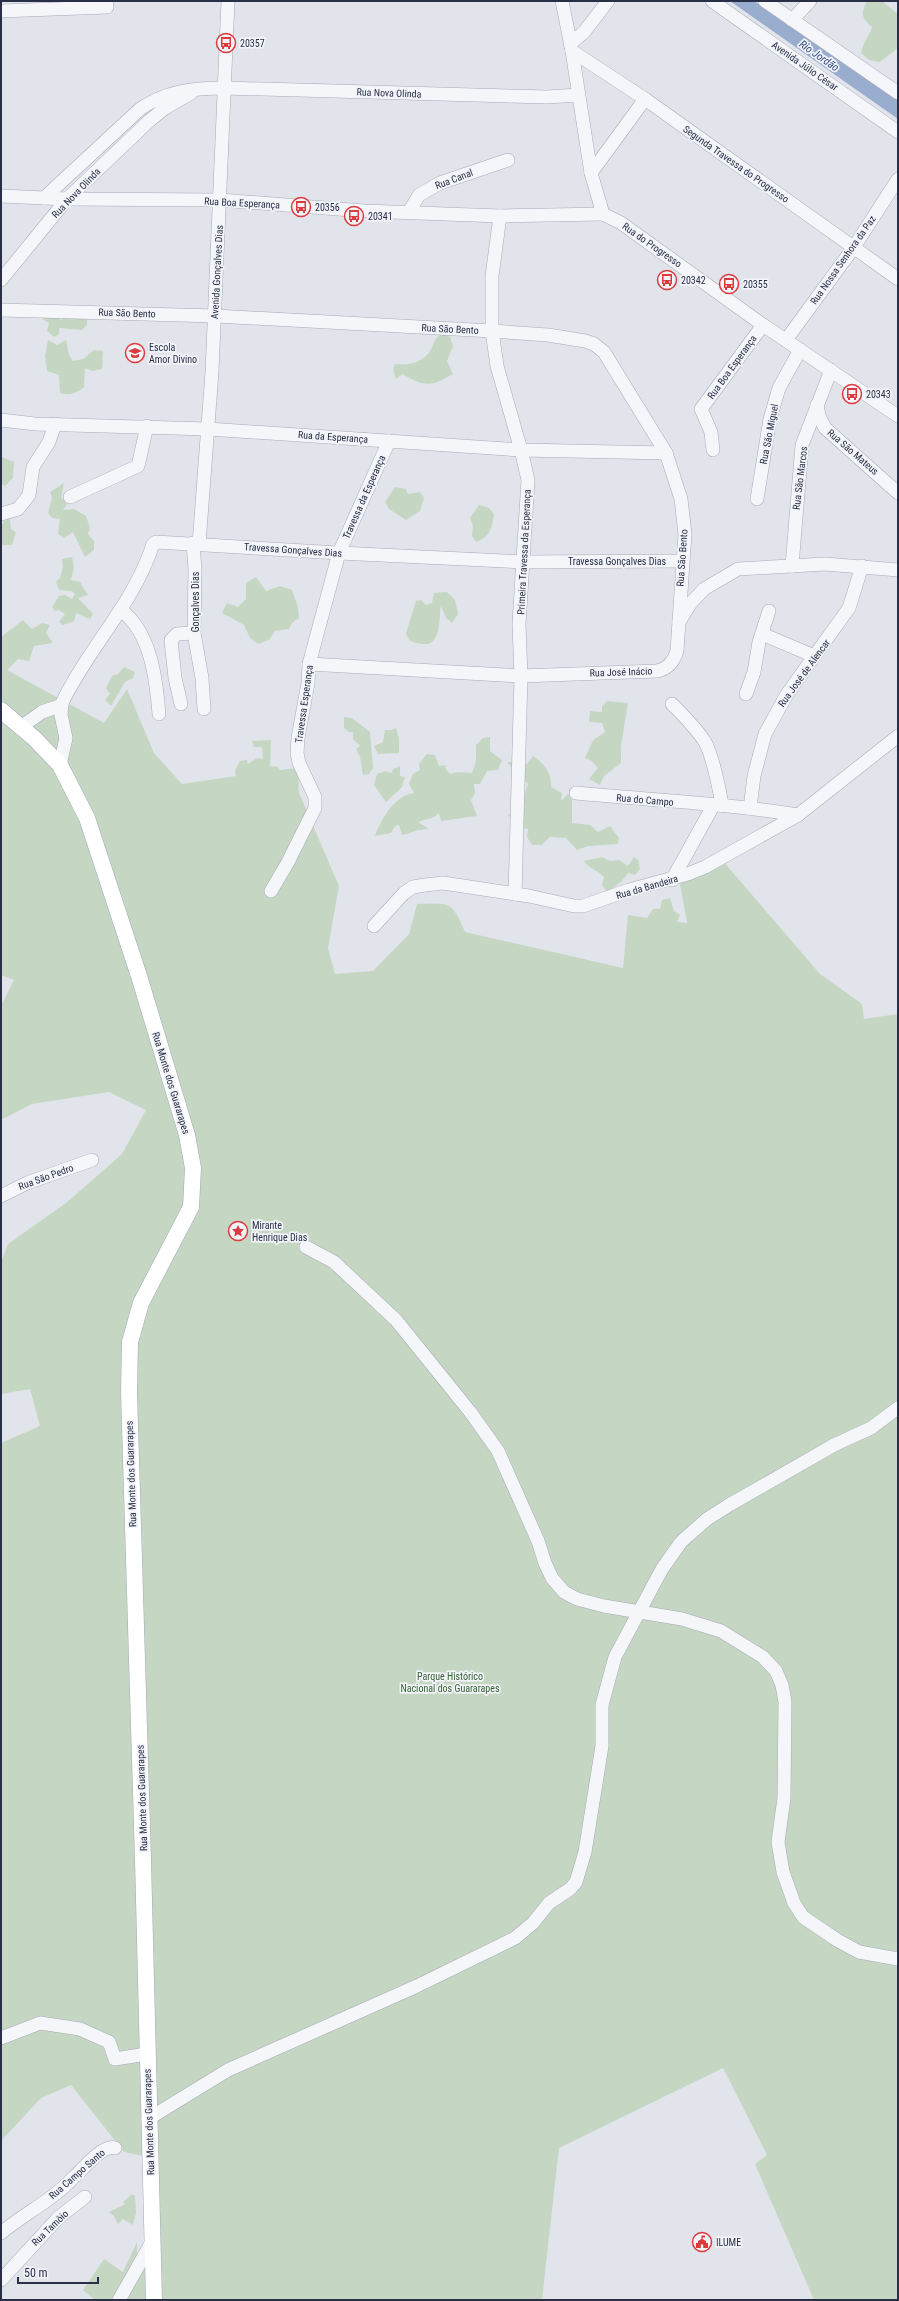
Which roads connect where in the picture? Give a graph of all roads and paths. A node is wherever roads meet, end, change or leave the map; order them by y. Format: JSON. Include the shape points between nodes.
{"nodes":[{"id":1,"x":228,"y":1,"type":"edge"},
{"id":2,"x":562,"y":1,"type":"edge"},
{"id":3,"x":608,"y":1,"type":"edge"},
{"id":4,"x":712,"y":1,"type":"edge"},
{"id":5,"x":765,"y":1,"type":"edge"},
{"id":6,"x":810,"y":1,"type":"edge"},
{"id":7,"x":106,"y":4,"type":"edge"},
{"id":8,"x":67,"y":6,"type":"edge"},
{"id":9,"x":1,"y":11,"type":"edge"},
{"id":10,"x":792,"y":20,"type":"junction"},
{"id":11,"x":571,"y":48,"type":"junction"},
{"id":12,"x":200,"y":88,"type":"junction"},
{"id":13,"x":224,"y":88,"type":"junction"},
{"id":14,"x":898,"y":93,"type":"edge"},
{"id":15,"x":578,"y":95,"type":"junction"},
{"id":16,"x":645,"y":99,"type":"junction"},
{"id":17,"x":898,"y":132,"type":"edge"},
{"id":18,"x":508,"y":160,"type":"dead end"},
{"id":19,"x":591,"y":174,"type":"junction"},
{"id":20,"x":898,"y":179,"type":"edge"},
{"id":21,"x":1,"y":196,"type":"edge"},
{"id":22,"x":44,"y":198,"type":"junction"},
{"id":23,"x":67,"y":199,"type":"junction"},
{"id":24,"x":220,"y":200,"type":"junction"},
{"id":25,"x":409,"y":212,"type":"junction"},
{"id":26,"x":603,"y":214,"type":"junction"},
{"id":27,"x":500,"y":216,"type":"junction"},
{"id":28,"x":854,"y":247,"type":"junction"},
{"id":29,"x":898,"y":279,"type":"edge"},
{"id":30,"x":1,"y":280,"type":"edge"},
{"id":31,"x":1,"y":310,"type":"edge"},
{"id":32,"x":214,"y":316,"type":"junction"},
{"id":33,"x":763,"y":325,"type":"junction"},
{"id":34,"x":492,"y":331,"type":"junction"},
{"id":35,"x":786,"y":340,"type":"junction"},
{"id":36,"x":800,"y":350,"type":"junction"},
{"id":37,"x":830,"y":370,"type":"junction"},
{"id":38,"x":817,"y":405,"type":"junction"},
{"id":39,"x":898,"y":416,"type":"edge"},
{"id":40,"x":1,"y":420,"type":"edge"},
{"id":41,"x":55,"y":424,"type":"junction"},
{"id":42,"x":147,"y":426,"type":"junction"},
{"id":43,"x":208,"y":429,"type":"junction"},
{"id":44,"x":390,"y":441,"type":"junction"},
{"id":45,"x":521,"y":450,"type":"junction"},
{"id":46,"x":713,"y":450,"type":"dead end"},
{"id":47,"x":666,"y":453,"type":"junction"},
{"id":48,"x":898,"y":493,"type":"edge"},
{"id":49,"x":70,"y":497,"type":"dead end"},
{"id":50,"x":757,"y":499,"type":"dead end"},
{"id":51,"x":1,"y":514,"type":"edge"},
{"id":52,"x":196,"y":543,"type":"junction"},
{"id":53,"x":339,"y":553,"type":"junction"},
{"id":54,"x":682,"y":561,"type":"junction"},
{"id":55,"x":523,"y":562,"type":"junction"},
{"id":56,"x":792,"y":566,"type":"junction"},
{"id":57,"x":862,"y":566,"type":"junction"},
{"id":58,"x":898,"y":570,"type":"edge"},
{"id":59,"x":121,"y":610,"type":"junction"},
{"id":60,"x":769,"y":611,"type":"dead end"},
{"id":61,"x":678,"y":623,"type":"junction"},
{"id":62,"x":194,"y":632,"type":"junction"},
{"id":63,"x":762,"y":634,"type":"junction"},
{"id":64,"x":814,"y":656,"type":"junction"},
{"id":65,"x":309,"y":664,"type":"junction"},
{"id":66,"x":521,"y":676,"type":"junction"},
{"id":67,"x":746,"y":694,"type":"dead end"},
{"id":68,"x":181,"y":704,"type":"dead end"},
{"id":69,"x":672,"y":704,"type":"dead end"},
{"id":70,"x":62,"y":705,"type":"junction"},
{"id":71,"x":204,"y":709,"type":"dead end"},
{"id":72,"x":1,"y":710,"type":"edge"},
{"id":73,"x":159,"y":714,"type":"dead end"},
{"id":74,"x":21,"y":726,"type":"junction"},
{"id":75,"x":898,"y":736,"type":"edge"},
{"id":76,"x":60,"y":765,"type":"junction"},
{"id":77,"x":576,"y":793,"type":"dead end"},
{"id":78,"x":718,"y":806,"type":"junction"},
{"id":79,"x":750,"y":808,"type":"junction"},
{"id":80,"x":798,"y":815,"type":"junction"},
{"id":81,"x":672,"y":880,"type":"junction"},
{"id":82,"x":271,"y":891,"type":"dead end"},
{"id":83,"x":515,"y":894,"type":"junction"},
{"id":84,"x":374,"y":926,"type":"dead end"},
{"id":85,"x":92,"y":1160,"type":"dead end"},
{"id":86,"x":1,"y":1196,"type":"edge"},
{"id":87,"x":306,"y":1247,"type":"dead end"},
{"id":88,"x":898,"y":1408,"type":"edge"},
{"id":89,"x":638,"y":1613,"type":"junction"},
{"id":90,"x":898,"y":1959,"type":"edge"},
{"id":91,"x":1,"y":2038,"type":"edge"},
{"id":92,"x":147,"y":2054,"type":"junction"},
{"id":93,"x":148,"y":2119,"type":"junction"},
{"id":94,"x":115,"y":2148,"type":"dead end"},
{"id":95,"x":85,"y":2197,"type":"dead end"},
{"id":96,"x":1,"y":2233,"type":"edge"},
{"id":97,"x":153,"y":2238,"type":"junction"},
{"id":98,"x":1,"y":2280,"type":"edge"},
{"id":99,"x":119,"y":2300,"type":"edge"},
{"id":100,"x":154,"y":2300,"type":"edge"}],
"edges":[{"from":1,"to":13,"type":"street","name":"Avenida Gonçalves Dias"},
{"from":2,"to":11,"type":"street"},
{"from":3,"to":11,"type":"street"},
{"from":4,"to":17,"type":"street","name":"Avenida Júlio César"},
{"from":5,"to":10,"type":"street"},
{"from":6,"to":10,"type":"street"},
{"from":7,"to":8,"type":"street"},
{"from":8,"to":9,"type":"street"},
{"from":10,"to":14,"type":"street"},
{"from":11,"to":15,"type":"street"},
{"from":11,"to":16,"type":"street","name":"Segunda Travessa do Progresso"},
{"from":12,"to":13,"type":"street","name":"Rua Nova Olinda"},
{"from":12,"to":22,"type":"street","name":"Rua Nova Olinda","via":[[172,93],[153,100],[140,109]]},
{"from":12,"to":23,"type":"street","name":"Rua Nova Olinda","via":[[165,108],[149,121]]},
{"from":13,"to":15,"type":"street","name":"Rua Nova Olinda","via":[[547,97]]},
{"from":13,"to":24,"type":"street","name":"Avenida Gonçalves Dias"},
{"from":15,"to":19,"type":"street"},
{"from":16,"to":19,"type":"street"},
{"from":16,"to":28,"type":"street","name":"Segunda Travessa do Progresso"},
{"from":18,"to":25,"type":"street","name":"Rua Canal","via":[[440,183],[419,195]]},
{"from":19,"to":26,"type":"street"},
{"from":20,"to":28,"type":"street","name":"Rua Nossa Senhora da Paz"},
{"from":21,"to":22,"type":"street","name":"Rua Boa Esperança"},
{"from":22,"to":23,"type":"street","name":"Rua Boa Esperança"},
{"from":23,"to":24,"type":"street","name":"Rua Boa Esperança"},
{"from":23,"to":30,"type":"street","name":"Rua Nova Olinda"},
{"from":24,"to":25,"type":"street","name":"Rua Boa Esperança"},
{"from":24,"to":32,"type":"street","name":"Avenida Gonçalves Dias"},
{"from":25,"to":27,"type":"street","name":"Rua Boa Esperança"},
{"from":26,"to":27,"type":"street","name":"Rua Boa Esperança"},
{"from":26,"to":33,"type":"street","name":"Rua do Progresso","via":[[638,234]]},
{"from":27,"to":34,"type":"street","name":"Primeira Travessa da Esperança","via":[[492,276]]},
{"from":28,"to":29,"type":"street","name":"Segunda Travessa do Progresso"},
{"from":28,"to":35,"type":"street","name":"Rua Nossa Senhora da Paz"},
{"from":31,"to":32,"type":"street","name":"Rua São Bento"},
{"from":32,"to":34,"type":"street","name":"Rua São Bento"},
{"from":32,"to":43,"type":"street","name":"Avenida Gonçalves Dias"},
{"from":33,"to":35,"type":"street","name":"Rua do Progresso"},
{"from":33,"to":46,"type":"street","name":"Rua Boa Esperança","via":[[701,409],[711,432]]},
{"from":34,"to":45,"type":"street","name":"Primeira Travessa da Esperança","via":[[497,366]]},
{"from":34,"to":47,"type":"street","name":"Rua São Bento","via":[[548,335],[594,344],[604,352]]},
{"from":35,"to":36,"type":"street","name":"Rua do Progresso"},
{"from":36,"to":37,"type":"street","name":"Rua do Progresso"},
{"from":36,"to":50,"type":"street","name":"Rua São Miguel","via":[[779,388],[770,419]]},
{"from":37,"to":38,"type":"street","name":"Rua São Marcos"},
{"from":37,"to":39,"type":"street","name":"Rua do Progresso"},
{"from":38,"to":48,"type":"street","name":"Rua São Mateus","via":[[825,428]]},
{"from":38,"to":56,"type":"street","name":"Rua São Marcos","via":[[802,445]]},
{"from":40,"to":41,"type":"street","name":"Rua da Esperança"},
{"from":41,"to":42,"type":"street","name":"Rua da Esperança"},
{"from":41,"to":51,"type":"street","via":[[49,442],[33,467],[29,495],[18,509]]},
{"from":42,"to":43,"type":"street","name":"Rua da Esperança"},
{"from":42,"to":49,"type":"street","via":[[138,466]]},
{"from":43,"to":44,"type":"street","name":"Rua da Esperança"},
{"from":43,"to":52,"type":"street","name":"Avenida Gonçalves Dias"},
{"from":44,"to":45,"type":"street","name":"Rua da Esperança"},
{"from":44,"to":53,"type":"street","name":"Travessa da Esperança"},
{"from":45,"to":47,"type":"street","name":"Rua da Esperança"},
{"from":45,"to":55,"type":"street","name":"Primeira Travessa da Esperança","via":[[528,480]]},
{"from":47,"to":54,"type":"street","name":"Rua São Bento","via":[[681,498],[684,518]]},
{"from":52,"to":53,"type":"street","name":"Travessa Gonçalves Dias"},
{"from":52,"to":59,"type":"street","name":"Travessa Gonçalves Dias","via":[[154,543],[143,572]]},
{"from":52,"to":62,"type":"street","name":"Gonçalves Dias"},
{"from":53,"to":55,"type":"street","name":"Travessa Gonçalves Dias"},
{"from":53,"to":65,"type":"street","name":"Travessa Esperança"},
{"from":54,"to":55,"type":"street","name":"Travessa Gonçalves Dias"},
{"from":54,"to":61,"type":"street","name":"Rua São Bento"},
{"from":55,"to":66,"type":"street","name":"Primeira Travessa da Esperança","via":[[519,624]]},
{"from":56,"to":57,"type":"street"},
{"from":56,"to":61,"type":"street","via":[[738,568],[704,589],[690,604]]},
{"from":57,"to":58,"type":"street"},
{"from":57,"to":64,"type":"street","name":"Rua José de Alencar","via":[[849,608],[840,624]]},
{"from":59,"to":70,"type":"street","name":"Travessa Gonçalves Dias"},
{"from":59,"to":73,"type":"street","via":[[137,625],[142,635],[157,687]]},
{"from":60,"to":63,"type":"street"},
{"from":61,"to":66,"type":"street","name":"Rua José Inácio","via":[[677,650],[664,670]]},
{"from":62,"to":68,"type":"street","via":[[177,634],[171,640]]},
{"from":62,"to":71,"type":"street","name":"Gonçalves Dias","via":[[202,678]]},
{"from":63,"to":64,"type":"street"},
{"from":63,"to":67,"type":"street","via":[[754,672]]},
{"from":64,"to":79,"type":"street","name":"Rua José de Alencar","via":[[780,705],[765,734],[754,776]]},
{"from":65,"to":66,"type":"street","name":"Rua José Inácio"},
{"from":65,"to":82,"type":"street","name":"Travessa Esperança","via":[[298,753],[299,763],[315,797],[315,808]]},
{"from":66,"to":83,"type":"street","name":"Primeira Travessa da Esperança"},
{"from":69,"to":78,"type":"street","via":[[706,744],[720,790]]},
{"from":70,"to":74,"type":"street","via":[[42,712]]},
{"from":70,"to":76,"type":"street","via":[[66,738]]},
{"from":72,"to":74,"type":"main road","name":"Rua Monte dos Guararapes"},
{"from":74,"to":76,"type":"main road","name":"Rua Monte dos Guararapes"},
{"from":75,"to":80,"type":"street","name":"Rua da Bandeira"},
{"from":76,"to":92,"type":"main road","name":"Rua Monte dos Guararapes","via":[[87,818],[179,1103],[193,1168],[191,1207],[141,1303],[130,1342],[128,1392]]},
{"from":77,"to":78,"type":"street","name":"Rua do Campo"},
{"from":78,"to":79,"type":"street","name":"Rua do Campo"},
{"from":78,"to":81,"type":"street"},
{"from":79,"to":80,"type":"street","name":"Rua do Campo"},
{"from":80,"to":81,"type":"street","name":"Rua da Bandeira","via":[[705,867]]},
{"from":81,"to":83,"type":"street","name":"Rua da Bandeira","via":[[629,890],[583,906]]},
{"from":83,"to":84,"type":"street","name":"Rua da Bandeira","via":[[443,883],[413,887],[404,892]]},
{"from":85,"to":86,"type":"street","name":"Rua São Pedro","via":[[27,1183]]},
{"from":87,"to":89,"type":"street","via":[[334,1262],[396,1320],[471,1412],[498,1451],[538,1541],[544,1563],[564,1592],[577,1599]]},
{"from":88,"to":89,"type":"street","via":[[871,1428],[834,1445],[707,1519],[680,1542]]},
{"from":89,"to":90,"type":"street","via":[[682,1619],[720,1631],[763,1657],[776,1671],[785,1702],[784,1798],[778,1842],[783,1872],[794,1903],[803,1917],[859,1952]]},
{"from":89,"to":93,"type":"street","via":[[615,1657],[602,1705],[603,1728],[598,1777],[585,1852],[576,1882],[570,1889],[550,1903],[533,1923],[515,1938],[416,1986],[228,2070]]},
{"from":91,"to":92,"type":"street","via":[[40,2023],[80,2029],[109,2042],[115,2059]]},
{"from":92,"to":93,"type":"main road","name":"Rua Monte dos Guararapes"},
{"from":93,"to":97,"type":"main road","name":"Rua Monte dos Guararapes"},
{"from":94,"to":96,"type":"street","name":"Rua Campo Santo","via":[[107,2148],[55,2195]]},
{"from":95,"to":98,"type":"street","name":"Rua Tamôio","via":[[59,2217]]},
{"from":97,"to":99,"type":"street"},
{"from":97,"to":100,"type":"main road","name":"Rua Monte dos Guararapes"}]}
